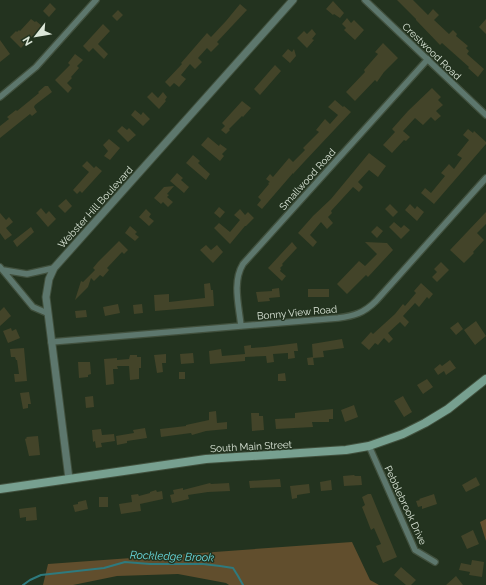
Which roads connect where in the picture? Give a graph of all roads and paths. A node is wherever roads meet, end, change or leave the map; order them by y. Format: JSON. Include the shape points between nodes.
{"nodes":[{"id":1,"x":96,"y":0,"type":"edge"},
{"id":2,"x":293,"y":0,"type":"edge"},
{"id":3,"x":365,"y":0,"type":"edge"},
{"id":4,"x":428,"y":59,"type":"junction"},
{"id":5,"x":0,"y":97,"type":"edge"},
{"id":6,"x":486,"y":115,"type":"edge"},
{"id":7,"x":486,"y":178,"type":"edge"},
{"id":8,"x":54,"y":268,"type":"junction"},
{"id":9,"x":1,"y":269,"type":"edge"},
{"id":10,"x":47,"y":313,"type":"junction"},
{"id":11,"x":240,"y":326,"type":"junction"},
{"id":12,"x":51,"y":342,"type":"junction"},
{"id":13,"x":486,"y":380,"type":"edge"},
{"id":14,"x":369,"y":446,"type":"junction"},
{"id":15,"x":69,"y":479,"type":"junction"},
{"id":16,"x":0,"y":489,"type":"edge"},
{"id":17,"x":435,"y":562,"type":"dead end"}],
"edges":[{"from":1,"to":5,"type":"street","via":[[36,67]]},
{"from":2,"to":8,"type":"street","name":"Webster Hill Boulevard"},
{"from":3,"to":4,"type":"street","name":"Crestwood Road"},
{"from":4,"to":6,"type":"street","name":"Crestwood Road"},
{"from":4,"to":11,"type":"street","name":"Smallwood Road","via":[[243,264],[237,281]]},
{"from":7,"to":11,"type":"street","name":"Bonny View Road","via":[[376,301],[361,313],[351,317]]},
{"from":8,"to":9,"type":"street","via":[[27,274]]},
{"from":8,"to":10,"type":"street","name":"Webster Hill Boulevard","via":[[47,288]]},
{"from":9,"to":10,"type":"street","via":[[34,307]]},
{"from":10,"to":12,"type":"street","name":"Webster Hill Boulevard"},
{"from":11,"to":12,"type":"street","name":"Bonny View Road"},
{"from":12,"to":15,"type":"street","name":"Webster Hill Boulevard"},
{"from":13,"to":14,"type":"main road","name":"South Main Street","via":[[425,423]]},
{"from":14,"to":15,"type":"main road","name":"South Main Street","via":[[346,450],[206,459]]},
{"from":14,"to":17,"type":"street","name":"Pebblebrook Drive","via":[[414,550]]},
{"from":15,"to":16,"type":"main road","name":"South Main Street"}]}
